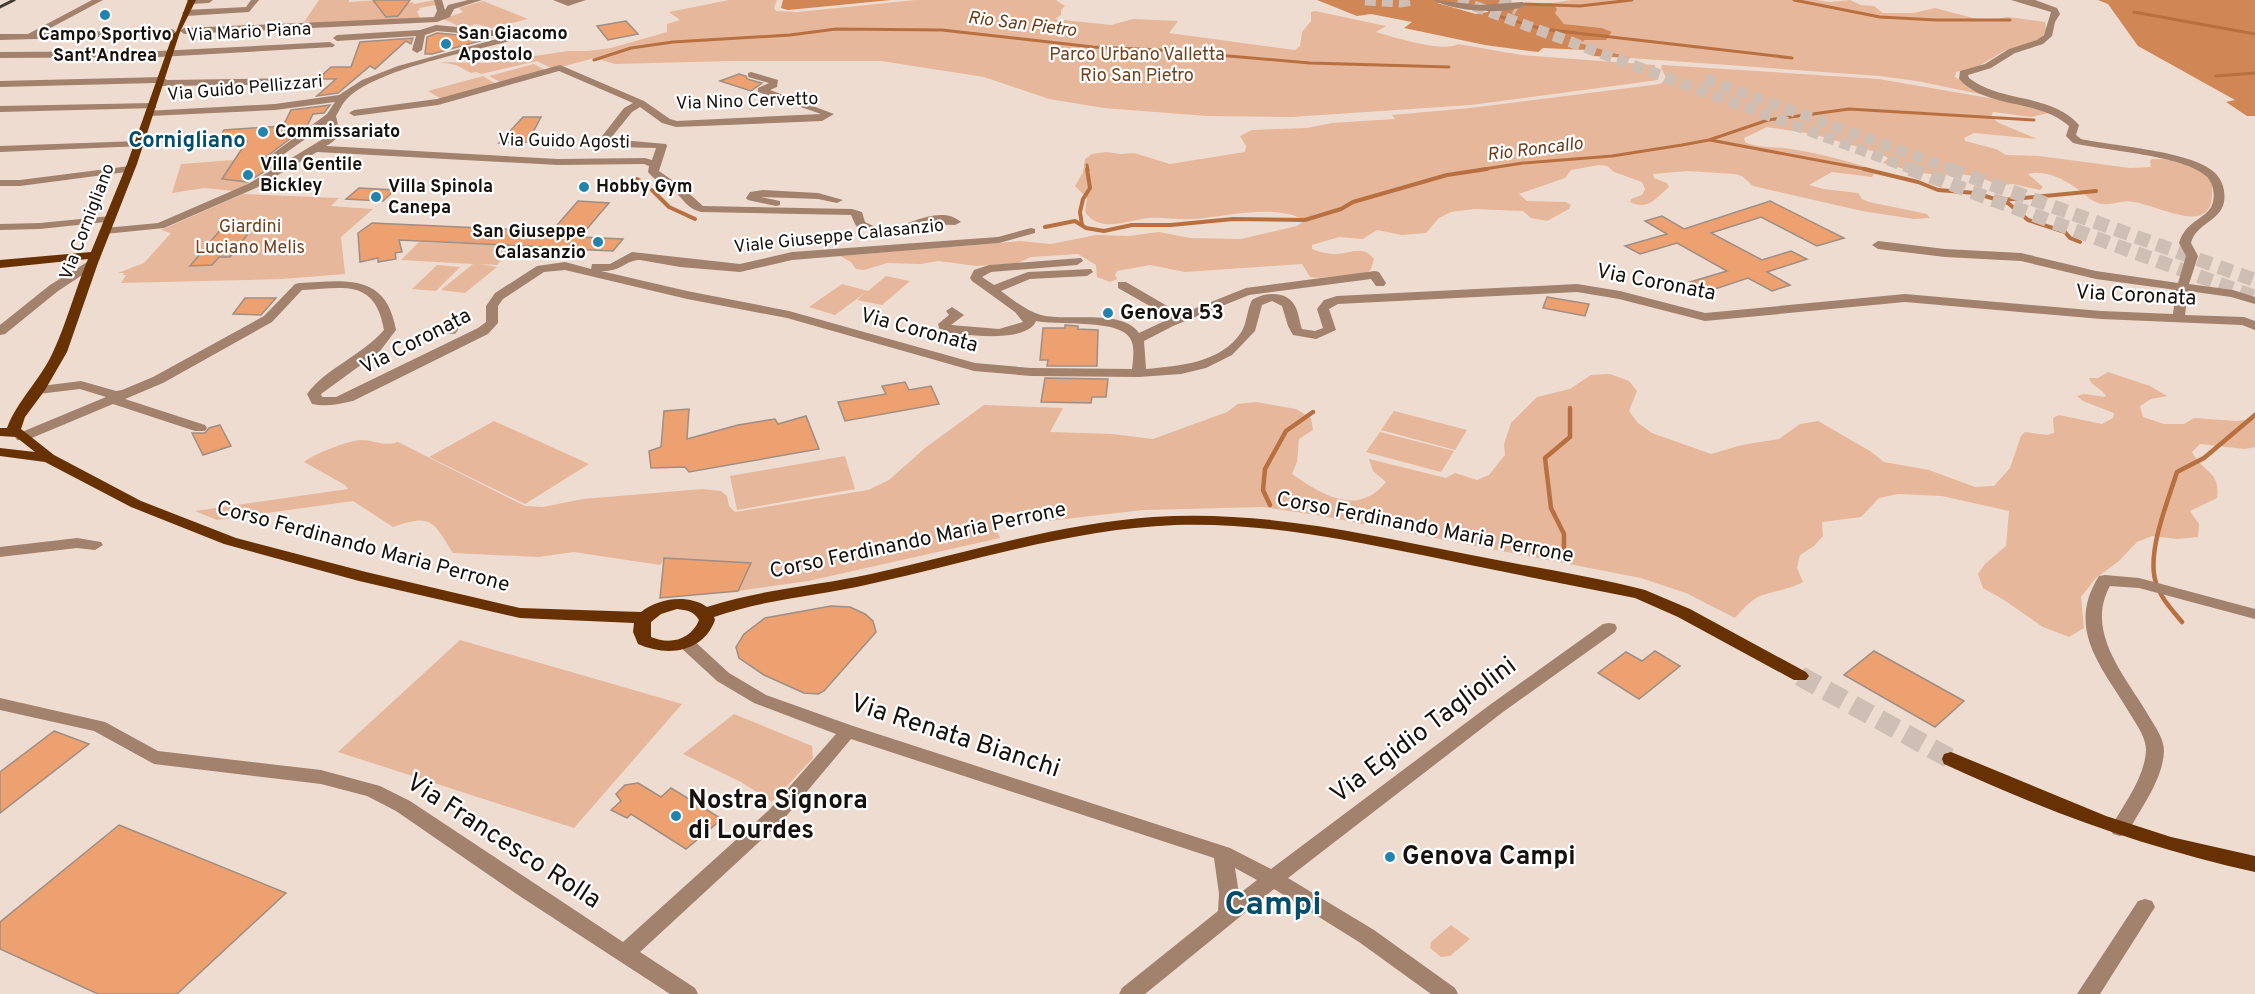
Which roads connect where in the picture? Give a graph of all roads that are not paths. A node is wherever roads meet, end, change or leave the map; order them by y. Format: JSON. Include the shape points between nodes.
{"nodes":[{"id":1,"x":99,"y":0,"type":"edge"},
{"id":2,"x":209,"y":0,"type":"edge"},
{"id":3,"x":255,"y":0,"type":"edge"},
{"id":4,"x":438,"y":0,"type":"edge"},
{"id":5,"x":478,"y":0,"type":"edge"},
{"id":6,"x":557,"y":0,"type":"edge"},
{"id":7,"x":582,"y":0,"type":"edge"},
{"id":8,"x":1438,"y":0,"type":"edge"},
{"id":9,"x":2015,"y":0,"type":"edge"},
{"id":10,"x":191,"y":1,"type":"edge"},
{"id":11,"x":1522,"y":5,"type":"dead end"},
{"id":12,"x":186,"y":13,"type":"junction"},
{"id":13,"x":437,"y":21,"type":"junction"},
{"id":14,"x":347,"y":23,"type":"junction"},
{"id":15,"x":178,"y":32,"type":"junction"},
{"id":16,"x":422,"y":33,"type":"junction"},
{"id":17,"x":0,"y":38,"type":"edge"},
{"id":18,"x":27,"y":38,"type":"junction"},
{"id":19,"x":333,"y":42,"type":"junction"},
{"id":20,"x":417,"y":50,"type":"dead end"},
{"id":21,"x":0,"y":54,"type":"edge"},
{"id":22,"x":170,"y":54,"type":"junction"},
{"id":23,"x":321,"y":58,"type":"dead end"},
{"id":24,"x":387,"y":68,"type":"dead end"},
{"id":25,"x":751,"y":75,"type":"dead end"},
{"id":26,"x":162,"y":81,"type":"junction"},
{"id":27,"x":305,"y":81,"type":"dead end"},
{"id":28,"x":364,"y":82,"type":"junction"},
{"id":29,"x":0,"y":84,"type":"edge"},
{"id":30,"x":342,"y":98,"type":"junction"},
{"id":31,"x":641,"y":103,"type":"junction"},
{"id":32,"x":0,"y":109,"type":"edge"},
{"id":33,"x":152,"y":109,"type":"junction"},
{"id":34,"x":354,"y":113,"type":"dead end"},
{"id":35,"x":331,"y":116,"type":"junction"},
{"id":36,"x":139,"y":144,"type":"junction"},
{"id":37,"x":0,"y":149,"type":"edge"},
{"id":38,"x":318,"y":149,"type":"junction"},
{"id":39,"x":296,"y":159,"type":"junction"},
{"id":40,"x":655,"y":165,"type":"junction"},
{"id":41,"x":130,"y":169,"type":"junction"},
{"id":42,"x":0,"y":183,"type":"edge"},
{"id":43,"x":837,"y":200,"type":"dead end"},
{"id":44,"x":822,"y":212,"type":"junction"},
{"id":45,"x":111,"y":219,"type":"junction"},
{"id":46,"x":955,"y":222,"type":"dead end"},
{"id":47,"x":0,"y":227,"type":"edge"},
{"id":48,"x":105,"y":231,"type":"junction"},
{"id":49,"x":1031,"y":231,"type":"dead end"},
{"id":50,"x":1878,"y":246,"type":"dead end"},
{"id":51,"x":94,"y":259,"type":"junction"},
{"id":52,"x":1077,"y":261,"type":"dead end"},
{"id":53,"x":0,"y":264,"type":"edge"},
{"id":54,"x":582,"y":270,"type":"junction"},
{"id":55,"x":1087,"y":272,"type":"dead end"},
{"id":56,"x":1380,"y":283,"type":"dead end"},
{"id":57,"x":1122,"y":285,"type":"dead end"},
{"id":58,"x":2182,"y":287,"type":"junction"},
{"id":59,"x":993,"y":290,"type":"junction"},
{"id":60,"x":2254,"y":303,"type":"edge"},
{"id":61,"x":1017,"y":306,"type":"junction"},
{"id":62,"x":1180,"y":318,"type":"junction"},
{"id":63,"x":2179,"y":319,"type":"junction"},
{"id":64,"x":2250,"y":323,"type":"edge"},
{"id":65,"x":968,"y":330,"type":"junction"},
{"id":66,"x":0,"y":332,"type":"edge"},
{"id":67,"x":1138,"y":339,"type":"junction"},
{"id":68,"x":1139,"y":373,"type":"junction"},
{"id":69,"x":38,"y":390,"type":"junction"},
{"id":70,"x":120,"y":397,"type":"junction"},
{"id":71,"x":200,"y":428,"type":"dead end"},
{"id":72,"x":11,"y":430,"type":"edge"},
{"id":73,"x":0,"y":452,"type":"edge"},
{"id":74,"x":47,"y":456,"type":"junction"},
{"id":75,"x":95,"y":545,"type":"dead end"},
{"id":76,"x":0,"y":552,"type":"edge"},
{"id":77,"x":705,"y":614,"type":"junction"},
{"id":78,"x":2255,"y":614,"type":"edge"},
{"id":79,"x":645,"y":618,"type":"junction"},
{"id":80,"x":1609,"y":628,"type":"dead end"},
{"id":81,"x":686,"y":643,"type":"junction"},
{"id":82,"x":1800,"y":676,"type":"tunnel mouth"},
{"id":83,"x":0,"y":704,"type":"edge"},
{"id":84,"x":847,"y":730,"type":"junction"},
{"id":85,"x":1952,"y":759,"type":"tunnel mouth"},
{"id":86,"x":2120,"y":829,"type":"junction"},
{"id":87,"x":1223,"y":853,"type":"junction"},
{"id":88,"x":2255,"y":864,"type":"edge"},
{"id":89,"x":1273,"y":879,"type":"junction"},
{"id":90,"x":2145,"y":907,"type":"dead end"},
{"id":91,"x":1228,"y":914,"type":"junction"},
{"id":92,"x":624,"y":954,"type":"junction"},
{"id":93,"x":687,"y":994,"type":"edge"},
{"id":94,"x":1130,"y":994,"type":"edge"},
{"id":95,"x":1447,"y":994,"type":"edge"},
{"id":96,"x":2088,"y":994,"type":"edge"}],
"edges":[{"from":1,"to":18,"type":"street"},
{"from":2,"to":10,"type":"street"},
{"from":3,"to":12,"type":"street","via":[[249,9]]},
{"from":4,"to":13,"type":"street","via":[[441,11]]},
{"from":5,"to":13,"type":"street","via":[[452,8]]},
{"from":6,"to":7,"type":"street"},
{"from":8,"to":11,"type":"street","via":[[1481,9]]},
{"from":9,"to":58,"type":"street","via":[[2055,12],[2048,36],[1988,66],[1966,71],[1964,79],[1984,92],[2068,118],[2075,128],[2071,137],[2078,141],[2183,162],[2210,174],[2217,186],[2218,206],[2187,234],[2185,243],[2192,256]]},
{"from":10,"to":12,"type":"main road","name":"Via Cornigliano"},
{"from":12,"to":15,"type":"main road","name":"Via Cornigliano"},
{"from":13,"to":14,"type":"street"},
{"from":13,"to":16,"type":"street","name":"Via Mario Piana"},
{"from":13,"to":28,"type":"street","via":[[511,36]]},
{"from":14,"to":15,"type":"street"},
{"from":14,"to":19,"type":"street"},
{"from":15,"to":18,"type":"street"},
{"from":15,"to":22,"type":"main road","name":"Via Cornigliano"},
{"from":16,"to":19,"type":"street","name":"Via Mario Piana"},
{"from":16,"to":20,"type":"street"},
{"from":17,"to":18,"type":"street"},
{"from":18,"to":21,"type":"street"},
{"from":19,"to":22,"type":"street","name":"Via Mario Piana"},
{"from":19,"to":23,"type":"street"},
{"from":21,"to":22,"type":"street","name":"Via Mario Piana"},
{"from":22,"to":26,"type":"main road","name":"Via Cornigliano"},
{"from":24,"to":28,"type":"street","via":[[368,76]]},
{"from":25,"to":31,"type":"street","name":"Via Nino Cervetto","via":[[775,82],[762,90],[829,114],[822,118],[676,124]]},
{"from":26,"to":27,"type":"street"},
{"from":26,"to":29,"type":"street"},
{"from":26,"to":33,"type":"main road","name":"Via Cornigliano"},
{"from":28,"to":30,"type":"street"},
{"from":30,"to":33,"type":"street","name":"Via Guido Pellizzari","via":[[275,107]]},
{"from":30,"to":35,"type":"street"},
{"from":31,"to":34,"type":"street","name":"Via Nino Cervetto","via":[[560,68],[438,102]]},
{"from":31,"to":40,"type":"street","via":[[628,110],[604,140],[614,144],[660,145]]},
{"from":32,"to":33,"type":"street","name":"Via Guido Pellizzari"},
{"from":33,"to":36,"type":"main road","name":"Via Cornigliano"},
{"from":35,"to":38,"type":"street","via":[[336,131]]},
{"from":35,"to":39,"type":"street","via":[[273,157]]},
{"from":36,"to":37,"type":"street"},
{"from":36,"to":41,"type":"main road","name":"Via Cornigliano"},
{"from":38,"to":39,"type":"street"},
{"from":38,"to":40,"type":"street","name":"Via Guido Agosti","via":[[558,162],[640,161]]},
{"from":39,"to":48,"type":"street","via":[[252,186],[160,226]]},
{"from":40,"to":44,"type":"street","name":"Via Guido Agosti","via":[[656,175],[701,209]]},
{"from":41,"to":42,"type":"street"},
{"from":41,"to":45,"type":"main road","name":"Via Cornigliano"},
{"from":43,"to":44,"type":"street","name":"Via Guido Agosti","via":[[758,193],[752,198],[812,206]]},
{"from":44,"to":46,"type":"street","name":"Via Guido Agosti","via":[[856,212],[860,224],[885,232],[927,220]]},
{"from":45,"to":47,"type":"street"},
{"from":45,"to":48,"type":"main road","name":"Via Cornigliano"},
{"from":48,"to":51,"type":"main road","name":"Via Cornigliano"},
{"from":49,"to":54,"type":"street","name":"Viale Giuseppe Calasanzio","via":[[999,240],[792,256],[740,268],[632,256],[612,268]]},
{"from":50,"to":58,"type":"street","via":[[2021,257]]},
{"from":51,"to":53,"type":"main road"},
{"from":51,"to":66,"type":"street"},
{"from":51,"to":69,"type":"main road","name":"Via Cornigliano","via":[[60,352]]},
{"from":52,"to":59,"type":"street","via":[[989,269],[976,275]]},
{"from":54,"to":68,"type":"street","name":"Via Coronata","via":[[789,315],[974,367]]},
{"from":54,"to":70,"type":"street","name":"Via Coronata","via":[[565,266],[541,269],[499,296],[492,306],[492,323],[483,331],[348,398],[325,402],[317,401],[314,394],[379,346],[390,330],[383,302],[373,291],[351,284],[299,287],[268,319]]},
{"from":55,"to":59,"type":"street","via":[[1028,276]]},
{"from":56,"to":62,"type":"street","via":[[1375,276],[1263,288]]},
{"from":57,"to":62,"type":"street"},
{"from":58,"to":60,"type":"street","via":[[2233,294]]},
{"from":58,"to":63,"type":"street"},
{"from":59,"to":61,"type":"street"},
{"from":60,"to":64,"type":"street","via":[[2243,318]]},
{"from":61,"to":65,"type":"street","name":"Via Coronata","via":[[1031,322],[1023,328],[999,332]]},
{"from":61,"to":67,"type":"street","via":[[1055,321],[1107,322],[1129,330]]},
{"from":62,"to":67,"type":"street"},
{"from":63,"to":64,"type":"street","name":"Via Coronata"},
{"from":63,"to":68,"type":"street","name":"Via Coronata","via":[[1905,298],[1705,317],[1604,292],[1547,288],[1337,300],[1323,309],[1330,330],[1316,335],[1298,332],[1288,305],[1276,298],[1266,298],[1256,303],[1249,331],[1227,352],[1181,370]]},
{"from":65,"to":65,"type":"street","name":"Via Coronata","via":[[944,326],[955,313],[966,316]]},
{"from":67,"to":68,"type":"street"},
{"from":69,"to":70,"type":"street","via":[[81,385]]},
{"from":69,"to":72,"type":"main road","name":"Via Cornigliano"},
{"from":70,"to":71,"type":"street"},
{"from":70,"to":72,"type":"street"},
{"from":72,"to":73,"type":"main road","name":"Via Cornigliano","via":[[15,445]]},
{"from":72,"to":74,"type":"main road"},
{"from":73,"to":74,"type":"main road","name":"Corso Ferdinando Maria Perrone"},
{"from":74,"to":79,"type":"main road","name":"Corso Ferdinando Maria Perrone","via":[[136,504],[230,541],[520,613]]},
{"from":75,"to":76,"type":"street","via":[[77,543]]},
{"from":77,"to":79,"type":"main road","via":[[698,608],[677,604],[664,606]]},
{"from":77,"to":81,"type":"main road","via":[[702,632]]},
{"from":77,"to":82,"type":"main road","name":"Corso Ferdinando Maria Perrone","via":[[1119,526],[1175,520],[1265,522],[1639,594],[1684,613]]},
{"from":78,"to":86,"type":"street","via":[[2139,583],[2105,580],[2099,588],[2091,612],[2101,654],[2136,706],[2155,749],[2151,769]]},
{"from":79,"to":81,"type":"main road","via":[[640,626],[644,640],[662,647]]},
{"from":80,"to":89,"type":"street","name":"Via Egidio Tagliolini"},
{"from":81,"to":84,"type":"street","name":"Via Renata Bianchi","via":[[723,677],[760,699]]},
{"from":83,"to":92,"type":"street","name":"Via Francesco Rolla","via":[[99,726],[154,757],[321,777],[373,791],[403,806]]},
{"from":84,"to":87,"type":"street","name":"Via Renata Bianchi"},
{"from":84,"to":92,"type":"street","via":[[776,816]]},
{"from":85,"to":86,"type":"main road","via":[[2025,793]]},
{"from":86,"to":88,"type":"main road"},
{"from":87,"to":89,"type":"street","name":"Via Renata Bianchi"},
{"from":87,"to":91,"type":"street"},
{"from":89,"to":91,"type":"street","name":"Via Egidio Tagliolini"},
{"from":89,"to":95,"type":"street","name":"Via Renata Bianchi","via":[[1327,911]]},
{"from":90,"to":96,"type":"street"},
{"from":91,"to":94,"type":"street","name":"Via Egidio Tagliolini"},
{"from":92,"to":93,"type":"street","name":"Via Francesco Rolla"}]}
